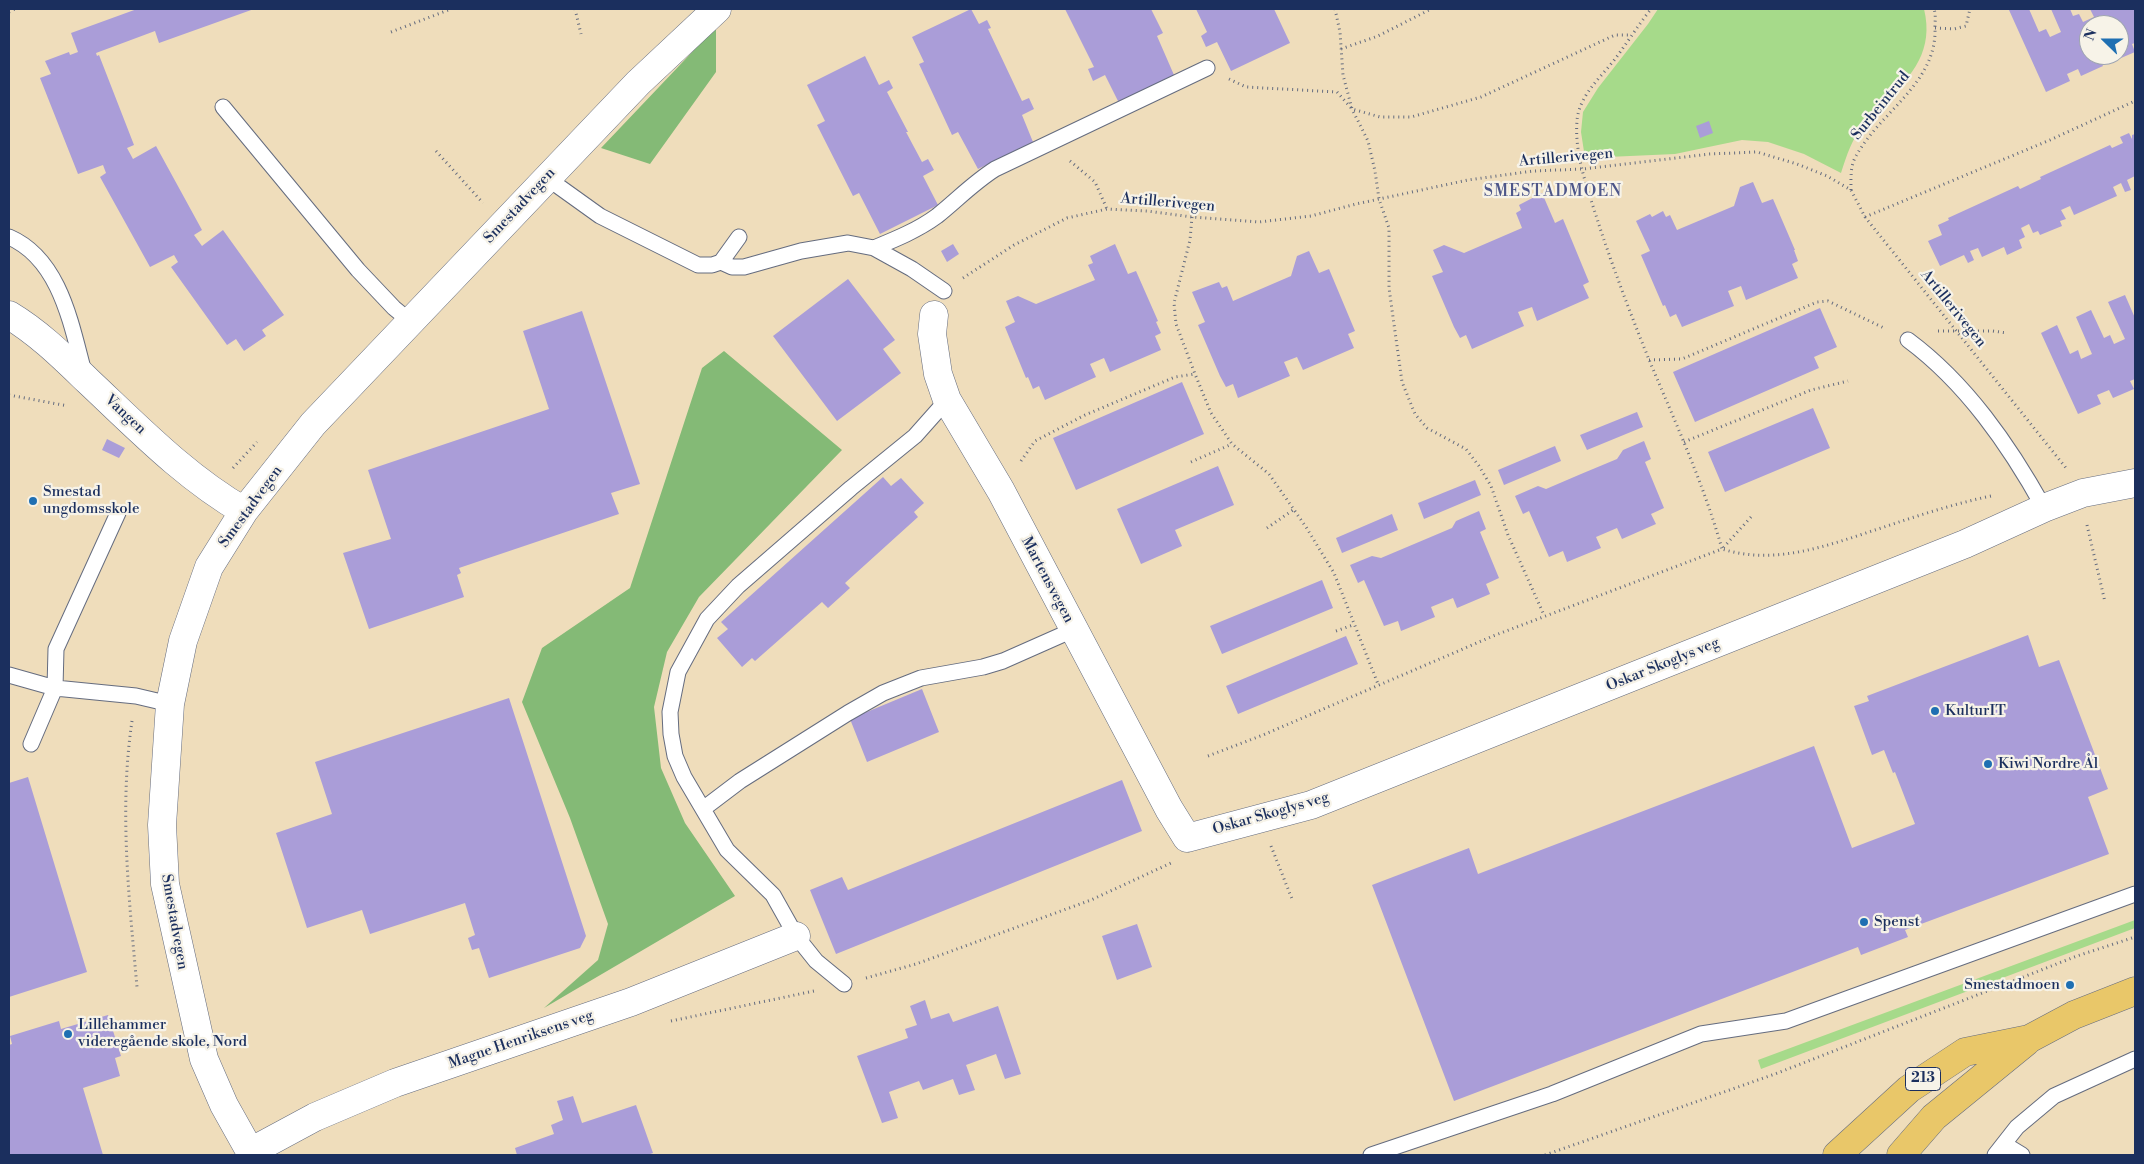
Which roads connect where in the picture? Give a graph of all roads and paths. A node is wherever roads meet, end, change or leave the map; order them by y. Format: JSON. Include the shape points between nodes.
{"nodes":[{"id":1,"x":15,"y":9,"type":"edge"},
{"id":2,"x":451,"y":9,"type":"edge"},
{"id":3,"x":575,"y":9,"type":"edge"},
{"id":4,"x":717,"y":9,"type":"edge"},
{"id":5,"x":1335,"y":9,"type":"edge"},
{"id":6,"x":1431,"y":9,"type":"edge"},
{"id":7,"x":1650,"y":9,"type":"edge"},
{"id":8,"x":1934,"y":9,"type":"edge"},
{"id":9,"x":1970,"y":9,"type":"edge"},
{"id":10,"x":9,"y":12,"type":"edge"},
{"id":11,"x":1935,"y":28,"type":"junction"},
{"id":12,"x":391,"y":32,"type":"dead end"},
{"id":13,"x":581,"y":34,"type":"dead end"},
{"id":14,"x":1630,"y":36,"type":"junction"},
{"id":15,"x":1341,"y":49,"type":"junction"},
{"id":16,"x":1207,"y":68,"type":"joint"},
{"id":17,"x":2135,"y":101,"type":"edge"},
{"id":18,"x":223,"y":107,"type":"dead end"},
{"id":19,"x":1352,"y":109,"type":"junction"},
{"id":20,"x":1050,"y":143,"type":"junction"},
{"id":21,"x":1583,"y":169,"type":"junction"},
{"id":22,"x":547,"y":178,"type":"junction"},
{"id":23,"x":1851,"y":190,"type":"junction"},
{"id":24,"x":1379,"y":199,"type":"junction"},
{"id":25,"x":1107,"y":209,"type":"junction"},
{"id":26,"x":1192,"y":217,"type":"junction"},
{"id":27,"x":1865,"y":217,"type":"junction"},
{"id":28,"x":9,"y":237,"type":"edge"},
{"id":29,"x":739,"y":237,"type":"dead end"},
{"id":30,"x":874,"y":248,"type":"junction"},
{"id":31,"x":721,"y":262,"type":"junction"},
{"id":32,"x":939,"y":303,"type":"junction"},
{"id":33,"x":9,"y":315,"type":"edge"},
{"id":34,"x":411,"y":322,"type":"junction"},
{"id":35,"x":1955,"y":330,"type":"junction"},
{"id":36,"x":2007,"y":333,"type":"dead end"},
{"id":37,"x":1908,"y":340,"type":"junction"},
{"id":38,"x":1649,"y":360,"type":"junction"},
{"id":39,"x":1195,"y":374,"type":"junction"},
{"id":40,"x":86,"y":378,"type":"junction"},
{"id":41,"x":1848,"y":382,"type":"dead end"},
{"id":42,"x":947,"y":400,"type":"junction"},
{"id":43,"x":1684,"y":442,"type":"junction"},
{"id":44,"x":1232,"y":444,"type":"junction"},
{"id":45,"x":1025,"y":455,"type":"dead end"},
{"id":46,"x":1191,"y":462,"type":"dead end"},
{"id":47,"x":2135,"y":483,"type":"edge"},
{"id":48,"x":2084,"y":493,"type":"junction"},
{"id":49,"x":2039,"y":499,"type":"junction"},
{"id":50,"x":1294,"y":510,"type":"junction"},
{"id":51,"x":244,"y":511,"type":"junction"},
{"id":52,"x":118,"y":513,"type":"dead end"},
{"id":53,"x":1751,"y":517,"type":"dead end"},
{"id":54,"x":2087,"y":521,"type":"dead end"},
{"id":55,"x":1267,"y":528,"type":"dead end"},
{"id":56,"x":1722,"y":549,"type":"junction"},
{"id":57,"x":2105,"y":602,"type":"dead end"},
{"id":58,"x":1544,"y":615,"type":"junction"},
{"id":59,"x":1353,"y":625,"type":"junction"},
{"id":60,"x":1073,"y":630,"type":"junction"},
{"id":61,"x":1336,"y":631,"type":"dead end"},
{"id":62,"x":9,"y":676,"type":"edge"},
{"id":63,"x":1378,"y":684,"type":"junction"},
{"id":64,"x":55,"y":688,"type":"junction"},
{"id":65,"x":170,"y":704,"type":"junction"},
{"id":66,"x":31,"y":744,"type":"dead end"},
{"id":67,"x":1208,"y":756,"type":"dead end"},
{"id":68,"x":703,"y":809,"type":"junction"},
{"id":69,"x":1243,"y":822,"type":"junction"},
{"id":70,"x":1187,"y":838,"type":"junction"},
{"id":71,"x":2135,"y":894,"type":"edge"},
{"id":72,"x":1292,"y":899,"type":"dead end"},
{"id":73,"x":796,"y":936,"type":"junction"},
{"id":74,"x":2135,"y":937,"type":"edge"},
{"id":75,"x":844,"y":984,"type":"junction"},
{"id":76,"x":2135,"y":992,"type":"edge"},
{"id":77,"x":668,"y":1022,"type":"dead end"},
{"id":78,"x":2029,"y":1039,"type":"junction"},
{"id":79,"x":2135,"y":1059,"type":"edge"},
{"id":80,"x":2000,"y":1150,"type":"edge"},
{"id":81,"x":251,"y":1154,"type":"edge"},
{"id":82,"x":1371,"y":1155,"type":"edge"},
{"id":83,"x":1545,"y":1155,"type":"edge"},
{"id":84,"x":1837,"y":1155,"type":"edge"},
{"id":85,"x":1901,"y":1155,"type":"edge"},
{"id":86,"x":2022,"y":1155,"type":"edge"}],
"edges":[{"from":1,"to":10,"type":"path"},
{"from":2,"to":12,"type":"path"},
{"from":3,"to":13,"type":"path"},
{"from":4,"to":22,"type":"street","name":"Smestadvegen","via":[[638,83]]},
{"from":5,"to":15,"type":"path"},
{"from":6,"to":15,"type":"path","via":[[1378,36]]},
{"from":7,"to":14,"type":"path"},
{"from":8,"to":11,"type":"path","name":"Surbeintrud"},
{"from":9,"to":11,"type":"path","via":[[1966,26]]},
{"from":11,"to":23,"type":"path","name":"Surbeintrud","via":[[1936,42],[1926,68],[1856,156],[1851,171]]},
{"from":14,"to":19,"type":"path","via":[[1615,35],[1593,43],[1481,98],[1411,117],[1380,117]]},
{"from":14,"to":21,"type":"path","via":[[1580,106],[1578,151]]},
{"from":15,"to":19,"type":"path","via":[[1343,75]]},
{"from":16,"to":19,"type":"path","via":[[1246,88],[1337,92]]},
{"from":16,"to":20,"type":"lane"},
{"from":17,"to":27,"type":"path"},
{"from":18,"to":34,"type":"lane","via":[[358,270]]},
{"from":19,"to":24,"type":"path","via":[[1368,141]]},
{"from":20,"to":25,"type":"path","via":[[1095,182]]},
{"from":20,"to":30,"type":"lane","via":[[995,169],[936,216],[905,235]]},
{"from":21,"to":23,"type":"path","name":"Artillerivegen","via":[[1710,154],[1757,152],[1827,176]]},
{"from":21,"to":24,"type":"path","name":"Artillerivegen","via":[[1533,171],[1468,180]]},
{"from":21,"to":38,"type":"path","via":[[1608,250]]},
{"from":22,"to":31,"type":"lane","via":[[600,216],[698,265]]},
{"from":22,"to":34,"type":"street","name":"Smestadvegen"},
{"from":23,"to":27,"type":"path","name":"Artillerivegen"},
{"from":24,"to":26,"type":"path","name":"Artillerivegen","via":[[1311,216],[1259,222]]},
{"from":24,"to":58,"type":"path","via":[[1389,228],[1392,324],[1402,382],[1415,414],[1427,428],[1466,449],[1479,466],[1491,486],[1508,534]]},
{"from":25,"to":26,"type":"path","name":"Artillerivegen"},
{"from":25,"to":32,"type":"path","name":"Artillerivegen","via":[[1066,218],[1014,245]]},
{"from":26,"to":39,"type":"path","via":[[1190,240],[1174,303],[1176,324]]},
{"from":27,"to":35,"type":"path","name":"Artillerivegen"},
{"from":28,"to":40,"type":"lane","via":[[24,244],[44,266],[66,304]]},
{"from":29,"to":31,"type":"lane"},
{"from":30,"to":31,"type":"lane","via":[[848,243],[801,251],[744,267],[732,267]]},
{"from":30,"to":32,"type":"lane","via":[[912,269]]},
{"from":32,"to":42,"type":"street","name":"Martensvegen","via":[[932,334],[938,374]]},
{"from":33,"to":40,"type":"street","name":"Vangen"},
{"from":34,"to":51,"type":"street","name":"Smestadvegen","via":[[313,424]]},
{"from":35,"to":36,"type":"path"},
{"from":35,"to":37,"type":"path","via":[[1938,331],[1925,338]]},
{"from":35,"to":48,"type":"path","name":"Artillerivegen"},
{"from":37,"to":38,"type":"path","via":[[1828,301],[1813,303],[1682,359]]},
{"from":37,"to":49,"type":"lane","via":[[1964,392],[2017,462]]},
{"from":38,"to":43,"type":"path"},
{"from":39,"to":44,"type":"path","via":[[1211,413]]},
{"from":39,"to":45,"type":"path","via":[[1175,377],[1085,415],[1035,441]]},
{"from":40,"to":51,"type":"street","name":"Vangen","via":[[182,467]]},
{"from":41,"to":43,"type":"path","via":[[1811,390]]},
{"from":42,"to":60,"type":"street","name":"Martensvegen","via":[[1001,491]]},
{"from":42,"to":68,"type":"lane","via":[[915,436],[738,586],[707,618],[696,636],[678,672],[670,712],[675,756]]},
{"from":43,"to":56,"type":"path"},
{"from":44,"to":46,"type":"path"},
{"from":44,"to":50,"type":"path","via":[[1270,474]]},
{"from":47,"to":48,"type":"street","name":"Oskar Skoglys veg"},
{"from":48,"to":49,"type":"street","name":"Oskar Skoglys veg"},
{"from":49,"to":56,"type":"path","via":[[1956,504],[1824,547],[1786,554],[1758,557]]},
{"from":49,"to":69,"type":"street","name":"Oskar Skoglys veg","via":[[1964,544],[1311,805]]},
{"from":50,"to":55,"type":"path"},
{"from":50,"to":59,"type":"path","via":[[1334,573]]},
{"from":51,"to":65,"type":"street","name":"Smestadvegen","via":[[209,567],[183,640]]},
{"from":52,"to":64,"type":"lane","via":[[56,649]]},
{"from":53,"to":56,"type":"path"},
{"from":54,"to":57,"type":"path"},
{"from":56,"to":58,"type":"path"},
{"from":58,"to":63,"type":"path"},
{"from":59,"to":61,"type":"path"},
{"from":59,"to":63,"type":"path"},
{"from":60,"to":68,"type":"lane","via":[[1003,661],[921,678],[883,693],[740,781]]},
{"from":60,"to":70,"type":"street","name":"Martensvegen"},
{"from":62,"to":64,"type":"lane"},
{"from":63,"to":67,"type":"path"},
{"from":64,"to":65,"type":"lane","via":[[136,696]]},
{"from":64,"to":66,"type":"lane"},
{"from":65,"to":81,"type":"street","name":"Smestadvegen","via":[[162,824],[165,884],[204,1059]]},
{"from":68,"to":73,"type":"lane","via":[[727,850],[773,895]]},
{"from":69,"to":70,"type":"street","name":"Oskar Skoglys veg"},
{"from":69,"to":72,"type":"path","via":[[1270,844]]},
{"from":70,"to":75,"type":"path","via":[[1170,863],[1091,900],[916,964]]},
{"from":71,"to":82,"type":"lane","via":[[1786,1021],[1701,1034],[1552,1094]]},
{"from":73,"to":75,"type":"lane","via":[[816,960]]},
{"from":73,"to":81,"type":"street","name":"Magne Henriksens veg","via":[[631,1002],[395,1083],[315,1117]]},
{"from":74,"to":83,"type":"path","via":[[2077,956],[1775,1074]]},
{"from":75,"to":77,"type":"path"},
{"from":76,"to":78,"type":"main road","number":"213","via":[[2074,1015]]},
{"from":78,"to":84,"type":"main road","number":"213","via":[[1964,1052],[1909,1089]]},
{"from":78,"to":85,"type":"main road","number":"213","via":[[1934,1117]]},
{"from":79,"to":80,"type":"lane","via":[[2054,1096],[2017,1127]]},
{"from":80,"to":86,"type":"lane"}]}
